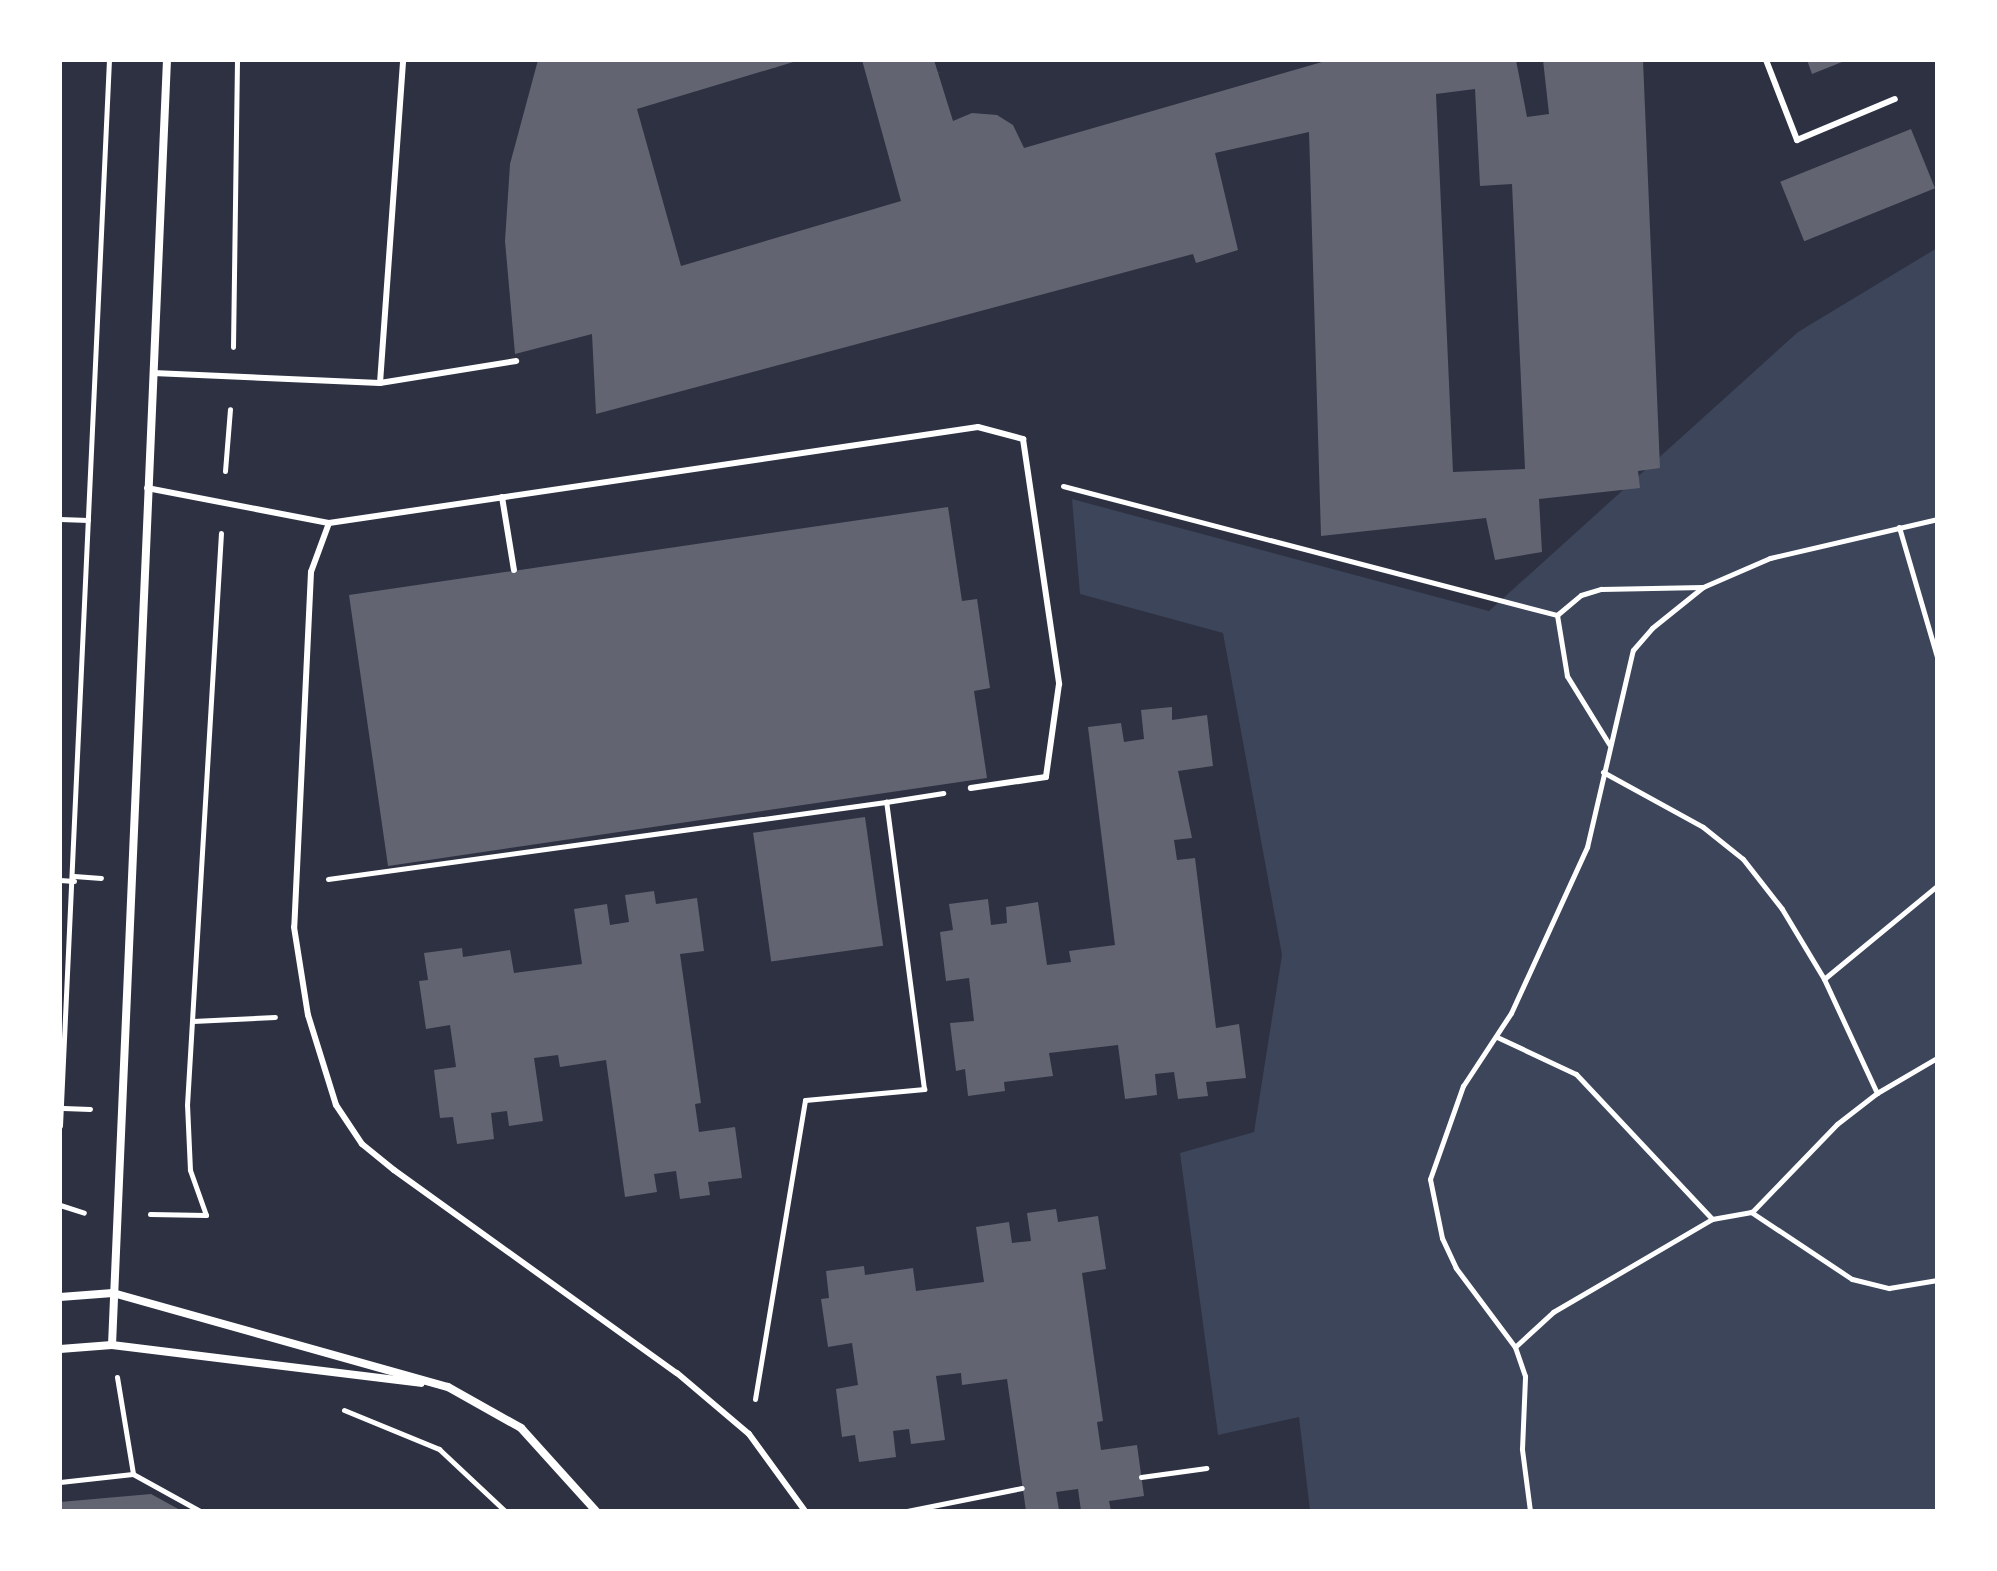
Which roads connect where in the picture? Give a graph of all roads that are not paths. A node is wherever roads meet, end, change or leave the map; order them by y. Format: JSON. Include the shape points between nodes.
{"nodes":[{"id":1,"x":167,"y":60,"type":"edge"},
{"id":2,"x":403,"y":60,"type":"edge"},
{"id":3,"x":1766,"y":60,"type":"edge"},
{"id":4,"x":1895,"y":99,"type":"dead end"},
{"id":5,"x":516,"y":361,"type":"dead end"},
{"id":6,"x":153,"y":373,"type":"junction"},
{"id":7,"x":380,"y":383,"type":"junction"},
{"id":8,"x":147,"y":488,"type":"junction"},
{"id":9,"x":502,"y":497,"type":"junction"},
{"id":10,"x":329,"y":523,"type":"junction"},
{"id":11,"x":514,"y":570,"type":"dead end"},
{"id":12,"x":971,"y":788,"type":"road end"},
{"id":13,"x":113,"y":1293,"type":"junction"},
{"id":14,"x":60,"y":1297,"type":"edge"},
{"id":15,"x":112,"y":1345,"type":"junction"},
{"id":16,"x":60,"y":1349,"type":"edge"},
{"id":17,"x":448,"y":1387,"type":"junction"},
{"id":18,"x":596,"y":1511,"type":"edge"},
{"id":19,"x":805,"y":1511,"type":"edge"}],
"edges":[{"from":1,"to":6,"type":"street"},
{"from":2,"to":7,"type":"lane"},
{"from":3,"to":4,"type":"lane","via":[[1797,140]]},
{"from":5,"to":7,"type":"lane"},
{"from":6,"to":7,"type":"lane"},
{"from":6,"to":8,"type":"street"},
{"from":8,"to":10,"type":"lane"},
{"from":8,"to":13,"type":"street"},
{"from":9,"to":10,"type":"lane"},
{"from":9,"to":11,"type":"lane"},
{"from":9,"to":12,"type":"lane","via":[[978,427],[1023,439],[1059,684],[1046,777]]},
{"from":10,"to":19,"type":"lane","via":[[311,572],[294,927],[308,1015],[336,1105],[362,1144],[677,1373],[749,1434]]},
{"from":13,"to":14,"type":"street"},
{"from":13,"to":15,"type":"street"},
{"from":13,"to":17,"type":"street"},
{"from":15,"to":16,"type":"street"},
{"from":15,"to":17,"type":"street"},
{"from":17,"to":18,"type":"street","via":[[521,1428]]}]}
